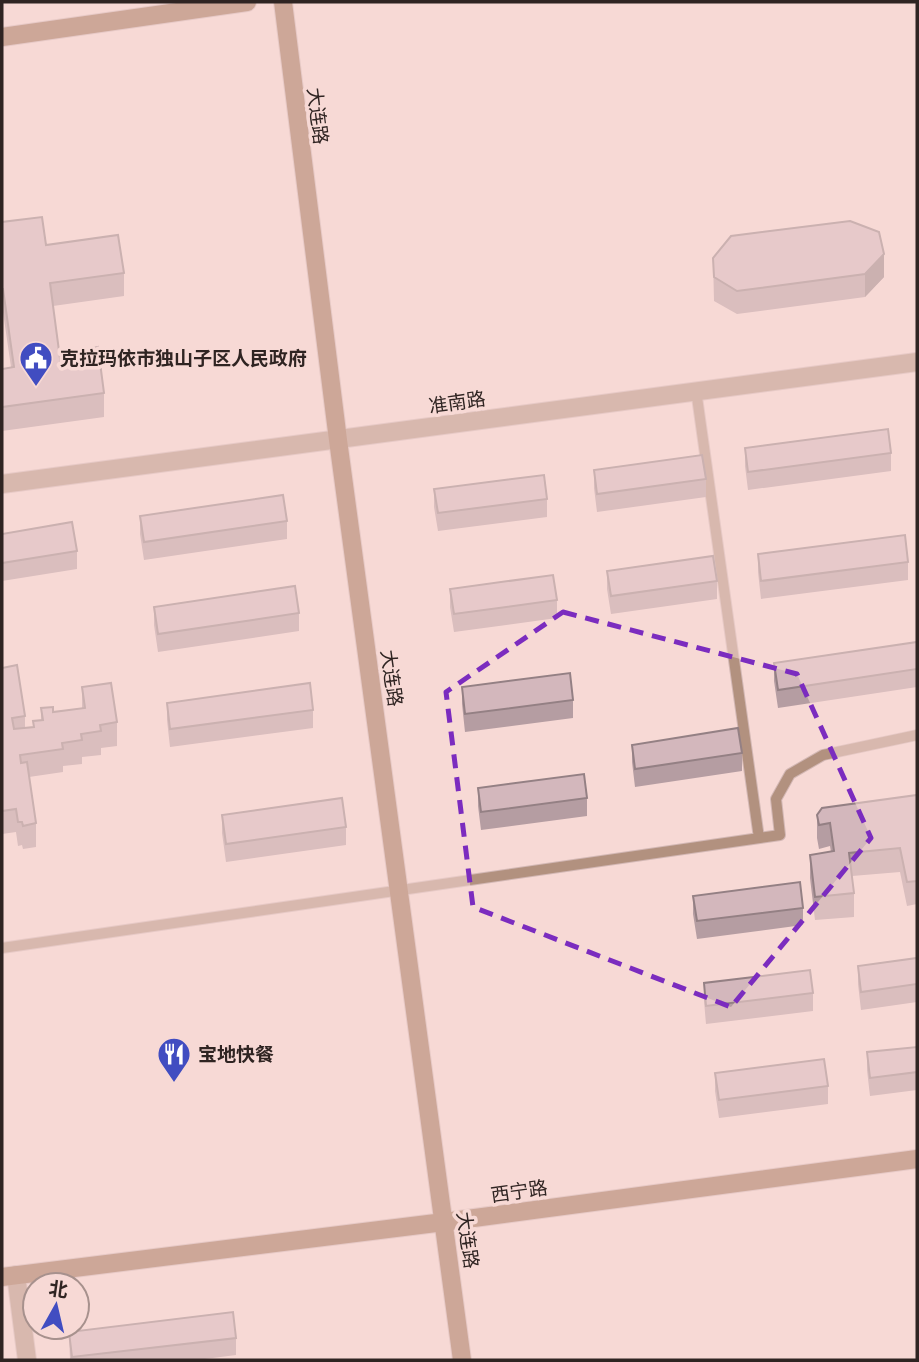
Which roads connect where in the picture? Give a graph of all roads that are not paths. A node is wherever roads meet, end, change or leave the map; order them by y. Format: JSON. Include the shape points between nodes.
{"nodes":[{"id":1,"x":247,"y":2,"type":"edge"},
{"id":2,"x":283,"y":2,"type":"edge"},
{"id":3,"x":2,"y":37,"type":"edge"},
{"id":4,"x":917,"y":362,"type":"edge"},
{"id":5,"x":696,"y":390,"type":"junction"},
{"id":6,"x":338,"y":440,"type":"junction"},
{"id":7,"x":2,"y":484,"type":"edge"},
{"id":8,"x":917,"y":735,"type":"edge"},
{"id":9,"x":759,"y":838,"type":"junction"},
{"id":10,"x":399,"y":891,"type":"junction"},
{"id":11,"x":2,"y":948,"type":"edge"},
{"id":12,"x":917,"y":1159,"type":"edge"},
{"id":13,"x":444,"y":1222,"type":"junction"},
{"id":14,"x":9,"y":1276,"type":"edge"},
{"id":15,"x":27,"y":1360,"type":"edge"},
{"id":16,"x":462,"y":1360,"type":"edge"}],
"edges":[{"from":1,"to":3,"type":"street"},
{"from":2,"to":6,"type":"street","name":"大连路"},
{"from":4,"to":5,"type":"street","name":"准南路"},
{"from":5,"to":6,"type":"street","name":"准南路"},
{"from":5,"to":9,"type":"lane"},
{"from":6,"to":7,"type":"street","name":"准南路"},
{"from":6,"to":10,"type":"street","name":"大连路"},
{"from":8,"to":9,"type":"lane","via":[[823,755],[790,774],[776,799],[780,835]]},
{"from":9,"to":10,"type":"lane"},
{"from":10,"to":11,"type":"lane"},
{"from":10,"to":13,"type":"street","name":"大连路"},
{"from":12,"to":13,"type":"street","name":"西宁路"},
{"from":13,"to":14,"type":"street","name":"西宁路"},
{"from":13,"to":16,"type":"street","name":"大连路"},
{"from":14,"to":15,"type":"street"}]}
